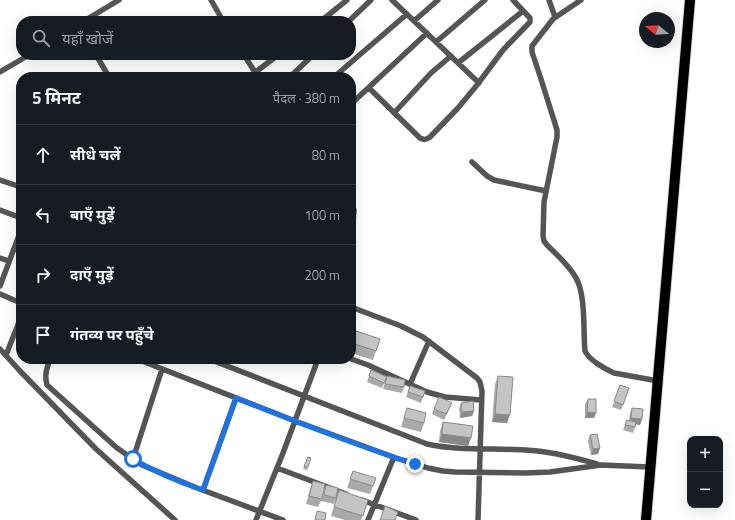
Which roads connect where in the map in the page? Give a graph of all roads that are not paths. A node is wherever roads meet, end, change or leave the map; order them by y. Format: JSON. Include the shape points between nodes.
{"nodes":[{"id":1,"x":119,"y":0,"type":"edge"},
{"id":2,"x":211,"y":0,"type":"edge"},
{"id":3,"x":347,"y":0,"type":"edge"},
{"id":4,"x":371,"y":0,"type":"edge"},
{"id":5,"x":392,"y":0,"type":"edge"},
{"id":6,"x":438,"y":0,"type":"edge"},
{"id":7,"x":485,"y":0,"type":"edge"},
{"id":8,"x":513,"y":0,"type":"edge"},
{"id":9,"x":549,"y":0,"type":"edge"},
{"id":10,"x":581,"y":0,"type":"edge"},
{"id":11,"x":690,"y":0,"type":"edge"},
{"id":12,"x":523,"y":11,"type":"junction"},
{"id":13,"x":407,"y":14,"type":"junction"},
{"id":14,"x":92,"y":16,"type":"edge"},
{"id":15,"x":220,"y":16,"type":"edge"},
{"id":16,"x":327,"y":16,"type":"edge"},
{"id":17,"x":354,"y":16,"type":"edge"},
{"id":18,"x":555,"y":17,"type":"junction"},
{"id":19,"x":414,"y":21,"type":"junction"},
{"id":20,"x":427,"y":33,"type":"junction"},
{"id":21,"x":436,"y":42,"type":"junction"},
{"id":22,"x":451,"y":56,"type":"junction"},
{"id":23,"x":356,"y":58,"type":"edge"},
{"id":24,"x":20,"y":60,"type":"edge"},
{"id":25,"x":99,"y":60,"type":"edge"},
{"id":26,"x":247,"y":60,"type":"edge"},
{"id":27,"x":273,"y":60,"type":"edge"},
{"id":28,"x":308,"y":60,"type":"edge"},
{"id":29,"x":354,"y":60,"type":"edge"},
{"id":30,"x":458,"y":63,"type":"junction"},
{"id":31,"x":0,"y":72,"type":"edge"},
{"id":32,"x":106,"y":72,"type":"edge"},
{"id":33,"x":255,"y":72,"type":"edge"},
{"id":34,"x":260,"y":72,"type":"edge"},
{"id":35,"x":295,"y":72,"type":"edge"},
{"id":36,"x":340,"y":72,"type":"edge"},
{"id":37,"x":479,"y":82,"type":"junction"},
{"id":38,"x":369,"y":88,"type":"junction"},
{"id":39,"x":356,"y":100,"type":"edge"},
{"id":40,"x":394,"y":113,"type":"junction"},
{"id":41,"x":472,"y":162,"type":"dead end"},
{"id":42,"x":0,"y":180,"type":"edge"},
{"id":43,"x":16,"y":185,"type":"edge"},
{"id":44,"x":546,"y":191,"type":"junction"},
{"id":45,"x":0,"y":210,"type":"edge"},
{"id":46,"x":16,"y":216,"type":"edge"},
{"id":47,"x":16,"y":243,"type":"edge"},
{"id":48,"x":0,"y":258,"type":"edge"},
{"id":49,"x":9,"y":261,"type":"junction"},
{"id":50,"x":0,"y":286,"type":"edge"},
{"id":51,"x":0,"y":294,"type":"edge"},
{"id":52,"x":16,"y":300,"type":"edge"},
{"id":53,"x":356,"y":309,"type":"edge"},
{"id":54,"x":16,"y":329,"type":"edge"},
{"id":55,"x":429,"y":341,"type":"junction"},
{"id":56,"x":0,"y":349,"type":"edge"},
{"id":57,"x":6,"y":355,"type":"junction"},
{"id":58,"x":356,"y":361,"type":"edge"},
{"id":59,"x":48,"y":364,"type":"edge"},
{"id":60,"x":150,"y":364,"type":"edge"},
{"id":61,"x":227,"y":364,"type":"edge"},
{"id":62,"x":316,"y":364,"type":"edge"},
{"id":63,"x":162,"y":369,"type":"junction"},
{"id":64,"x":658,"y":381,"type":"junction"},
{"id":65,"x":410,"y":384,"type":"junction"},
{"id":66,"x":305,"y":396,"type":"junction"},
{"id":67,"x":236,"y":398,"type":"junction"},
{"id":68,"x":481,"y":400,"type":"junction"},
{"id":69,"x":295,"y":421,"type":"junction"},
{"id":70,"x":480,"y":448,"type":"junction"},
{"id":71,"x":394,"y":458,"type":"junction"},
{"id":72,"x":133,"y":459,"type":"junction"},
{"id":73,"x":601,"y":465,"type":"junction"},
{"id":74,"x":650,"y":467,"type":"junction"},
{"id":75,"x":278,"y":468,"type":"junction"},
{"id":76,"x":479,"y":472,"type":"junction"},
{"id":77,"x":203,"y":490,"type":"junction"},
{"id":78,"x":352,"y":496,"type":"edge"},
{"id":79,"x":359,"y":499,"type":"edge"},
{"id":80,"x":374,"y":504,"type":"junction"},
{"id":81,"x":259,"y":511,"type":"junction"},
{"id":82,"x":175,"y":520,"type":"edge"},
{"id":83,"x":256,"y":520,"type":"edge"},
{"id":84,"x":283,"y":520,"type":"edge"},
{"id":85,"x":368,"y":520,"type":"edge"},
{"id":86,"x":416,"y":520,"type":"edge"},
{"id":87,"x":478,"y":520,"type":"edge"},
{"id":88,"x":646,"y":520,"type":"edge"}],
"edges":[{"from":1,"to":14,"type":"street"},
{"from":2,"to":15,"type":"street"},
{"from":3,"to":16,"type":"street"},
{"from":4,"to":17,"type":"street"},
{"from":5,"to":13,"type":"street"},
{"from":6,"to":19,"type":"street"},
{"from":7,"to":21,"type":"street"},
{"from":8,"to":12,"type":"street"},
{"from":9,"to":18,"type":"street"},
{"from":10,"to":18,"type":"street"},
{"from":11,"to":64,"type":"highway"},
{"from":12,"to":30,"type":"street"},
{"from":12,"to":37,"type":"street","via":[[530,18],[530,22],[503,50]]},
{"from":13,"to":19,"type":"street"},
{"from":13,"to":23,"type":"street"},
{"from":18,"to":44,"type":"street","via":[[532,49],[557,130]]},
{"from":19,"to":20,"type":"street"},
{"from":20,"to":21,"type":"street"},
{"from":20,"to":38,"type":"street"},
{"from":21,"to":22,"type":"street"},
{"from":22,"to":30,"type":"street"},
{"from":22,"to":40,"type":"street","via":[[421,82]]},
{"from":24,"to":31,"type":"street"},
{"from":25,"to":32,"type":"street"},
{"from":26,"to":33,"type":"street"},
{"from":27,"to":34,"type":"street"},
{"from":28,"to":35,"type":"street"},
{"from":29,"to":36,"type":"street"},
{"from":30,"to":37,"type":"street"},
{"from":37,"to":40,"type":"street","via":[[427,140],[420,138]]},
{"from":38,"to":39,"type":"street"},
{"from":38,"to":40,"type":"street"},
{"from":41,"to":44,"type":"street","via":[[494,180]]},
{"from":42,"to":43,"type":"street"},
{"from":44,"to":64,"type":"street","via":[[544,241],[571,270],[579,284],[586,355],[614,373]]},
{"from":45,"to":46,"type":"street"},
{"from":47,"to":49,"type":"street"},
{"from":48,"to":49,"type":"street"},
{"from":49,"to":50,"type":"street"},
{"from":51,"to":52,"type":"street"},
{"from":53,"to":55,"type":"street","via":[[413,331]]},
{"from":54,"to":57,"type":"street"},
{"from":55,"to":65,"type":"street"},
{"from":55,"to":68,"type":"street","via":[[477,378],[481,386]]},
{"from":56,"to":57,"type":"street"},
{"from":57,"to":82,"type":"street","via":[[96,449]]},
{"from":58,"to":65,"type":"street"},
{"from":59,"to":72,"type":"street","via":[[47,385],[117,448]]},
{"from":60,"to":63,"type":"street"},
{"from":61,"to":66,"type":"street"},
{"from":62,"to":66,"type":"street"},
{"from":63,"to":67,"type":"street"},
{"from":63,"to":72,"type":"street"},
{"from":64,"to":74,"type":"highway"},
{"from":65,"to":68,"type":"street","via":[[437,395]]},
{"from":66,"to":69,"type":"street"},
{"from":66,"to":70,"type":"street","via":[[427,444],[447,448]]},
{"from":67,"to":69,"type":"street"},
{"from":67,"to":77,"type":"street"},
{"from":68,"to":70,"type":"street"},
{"from":69,"to":71,"type":"street"},
{"from":69,"to":75,"type":"street"},
{"from":70,"to":73,"type":"street","via":[[551,453]]},
{"from":70,"to":76,"type":"street"},
{"from":71,"to":76,"type":"street","via":[[443,471]]},
{"from":71,"to":80,"type":"street"},
{"from":72,"to":77,"type":"street"},
{"from":73,"to":74,"type":"street"},
{"from":73,"to":76,"type":"street","via":[[550,472]]},
{"from":74,"to":88,"type":"highway"},
{"from":75,"to":78,"type":"street"},
{"from":75,"to":81,"type":"street"},
{"from":76,"to":87,"type":"street"},
{"from":77,"to":81,"type":"street"},
{"from":79,"to":80,"type":"street"},
{"from":80,"to":85,"type":"street"},
{"from":80,"to":86,"type":"street"},
{"from":81,"to":83,"type":"street"},
{"from":81,"to":84,"type":"street"}]}
